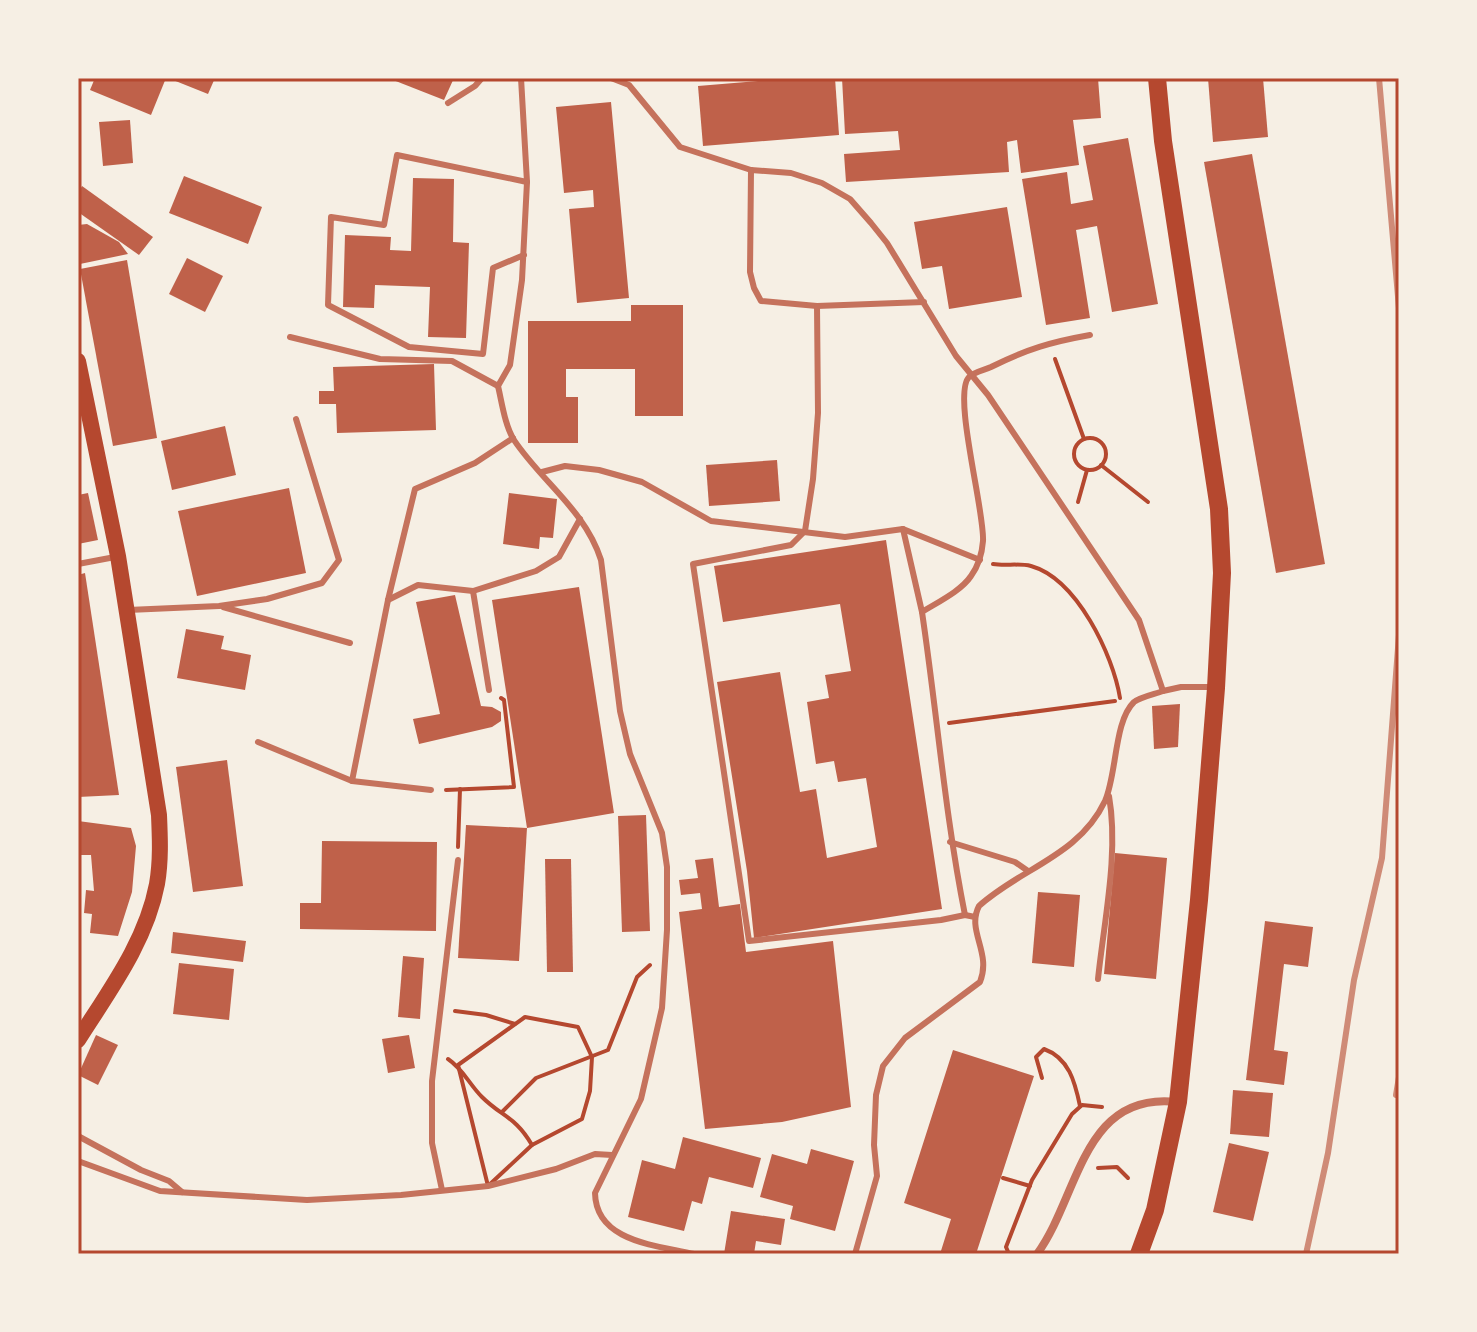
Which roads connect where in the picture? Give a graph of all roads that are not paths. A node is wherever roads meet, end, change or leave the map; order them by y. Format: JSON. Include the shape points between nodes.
{"nodes":[{"id":1,"x":482,"y":78,"type":"edge"},
{"id":2,"x":521,"y":78,"type":"edge"},
{"id":3,"x":611,"y":78,"type":"edge"},
{"id":4,"x":1157,"y":78,"type":"edge"},
{"id":5,"x":448,"y":103,"type":"dead end"},
{"id":6,"x":751,"y":170,"type":"junction"},
{"id":7,"x":527,"y":182,"type":"junction"},
{"id":8,"x":524,"y":255,"type":"junction"},
{"id":9,"x":924,"y":302,"type":"junction"},
{"id":10,"x":817,"y":306,"type":"junction"},
{"id":11,"x":1090,"y":335,"type":"dead end"},
{"id":12,"x":290,"y":337,"type":"dead end"},
{"id":13,"x":78,"y":361,"type":"edge"},
{"id":14,"x":970,"y":375,"type":"junction"},
{"id":15,"x":498,"y":386,"type":"junction"},
{"id":16,"x":296,"y":419,"type":"dead end"},
{"id":17,"x":513,"y":438,"type":"junction"},
{"id":18,"x":542,"y":472,"type":"junction"},
{"id":19,"x":580,"y":519,"type":"junction"},
{"id":20,"x":903,"y":529,"type":"junction"},
{"id":21,"x":805,"y":531,"type":"junction"},
{"id":22,"x":118,"y":556,"type":"junction"},
{"id":23,"x":980,"y":560,"type":"junction"},
{"id":24,"x":78,"y":564,"type":"edge"},
{"id":25,"x":295,"y":590,"type":"junction"},
{"id":26,"x":473,"y":591,"type":"junction"},
{"id":27,"x":303,"y":595,"type":"dead end"},
{"id":28,"x":388,"y":600,"type":"junction"},
{"id":29,"x":219,"y":606,"type":"junction"},
{"id":30,"x":127,"y":610,"type":"junction"},
{"id":31,"x":922,"y":612,"type":"junction"},
{"id":32,"x":350,"y":643,"type":"dead end"},
{"id":33,"x":1216,"y":688,"type":"junction"},
{"id":34,"x":489,"y":690,"type":"road end"},
{"id":35,"x":1163,"y":691,"type":"junction"},
{"id":36,"x":258,"y":742,"type":"dead end"},
{"id":37,"x":352,"y":781,"type":"junction"},
{"id":38,"x":431,"y":790,"type":"road end"},
{"id":39,"x":1108,"y":792,"type":"junction"},
{"id":40,"x":950,"y":842,"type":"junction"},
{"id":41,"x":458,"y":860,"type":"road end"},
{"id":42,"x":1028,"y":871,"type":"junction"},
{"id":43,"x":965,"y":915,"type":"junction"},
{"id":44,"x":975,"y":917,"type":"junction"},
{"id":45,"x":1098,"y":979,"type":"dead end"},
{"id":46,"x":78,"y":1040,"type":"edge"},
{"id":47,"x":1178,"y":1102,"type":"junction"},
{"id":48,"x":78,"y":1136,"type":"edge"},
{"id":49,"x":612,"y":1155,"type":"junction"},
{"id":50,"x":78,"y":1161,"type":"edge"},
{"id":51,"x":442,"y":1190,"type":"junction"},
{"id":52,"x":182,"y":1192,"type":"junction"},
{"id":53,"x":694,"y":1254,"type":"edge"},
{"id":54,"x":855,"y":1254,"type":"edge"},
{"id":55,"x":1037,"y":1254,"type":"edge"},
{"id":56,"x":1139,"y":1254,"type":"edge"}],
"edges":[{"from":1,"to":5,"type":"lane"},
{"from":2,"to":7,"type":"lane"},
{"from":3,"to":6,"type":"lane","via":[[629,85],[680,147]]},
{"from":4,"to":33,"type":"main road","via":[[1219,509],[1222,573]]},
{"from":6,"to":9,"type":"lane","via":[[791,173],[850,199],[887,243]]},
{"from":6,"to":10,"type":"lane","via":[[754,288],[761,301]]},
{"from":7,"to":8,"type":"lane"},
{"from":7,"to":8,"type":"lane","via":[[397,155],[384,225],[331,217],[328,305],[409,347],[483,354],[493,268]]},
{"from":8,"to":15,"type":"lane","via":[[510,365]]},
{"from":9,"to":10,"type":"lane"},
{"from":9,"to":14,"type":"lane"},
{"from":10,"to":21,"type":"lane","via":[[818,413]]},
{"from":11,"to":14,"type":"lane","via":[[1016,353]]},
{"from":12,"to":15,"type":"lane","via":[[380,359],[452,361]]},
{"from":13,"to":22,"type":"main road"},
{"from":14,"to":23,"type":"lane","via":[[963,393],[983,538]]},
{"from":14,"to":35,"type":"lane","via":[[1139,620]]},
{"from":15,"to":17,"type":"lane"},
{"from":16,"to":25,"type":"lane","via":[[339,560],[322,583]]},
{"from":17,"to":18,"type":"lane"},
{"from":17,"to":28,"type":"lane","via":[[475,463],[415,489]]},
{"from":18,"to":19,"type":"lane"},
{"from":18,"to":21,"type":"lane","via":[[565,466],[599,470],[642,482],[711,521]]},
{"from":19,"to":26,"type":"lane","via":[[559,557],[536,571]]},
{"from":19,"to":49,"type":"lane","via":[[601,560],[620,711],[630,754],[662,833],[667,867],[662,1008],[641,1099]]},
{"from":20,"to":21,"type":"lane","via":[[845,537]]},
{"from":20,"to":23,"type":"lane"},
{"from":20,"to":31,"type":"lane"},
{"from":21,"to":43,"type":"lane","via":[[791,545],[693,564],[749,941]]},
{"from":22,"to":24,"type":"lane"},
{"from":22,"to":30,"type":"main road"},
{"from":23,"to":31,"type":"lane","via":[[970,579]]},
{"from":25,"to":27,"type":"lane"},
{"from":25,"to":29,"type":"lane"},
{"from":26,"to":28,"type":"lane","via":[[418,585]]},
{"from":26,"to":34,"type":"lane"},
{"from":28,"to":37,"type":"lane"},
{"from":29,"to":30,"type":"lane"},
{"from":29,"to":32,"type":"lane"},
{"from":30,"to":46,"type":"main road","via":[[159,815],[158,881],[124,969]]},
{"from":31,"to":40,"type":"lane"},
{"from":33,"to":35,"type":"lane"},
{"from":33,"to":47,"type":"main road"},
{"from":35,"to":39,"type":"lane","via":[[1134,702],[1120,728]]},
{"from":36,"to":37,"type":"lane"},
{"from":37,"to":38,"type":"lane"},
{"from":39,"to":42,"type":"lane","via":[[1076,842]]},
{"from":39,"to":45,"type":"lane","via":[[1112,847]]},
{"from":40,"to":42,"type":"lane"},
{"from":40,"to":43,"type":"lane"},
{"from":41,"to":51,"type":"lane","via":[[432,1081],[432,1143]]},
{"from":42,"to":44,"type":"lane","via":[[988,898]]},
{"from":43,"to":44,"type":"lane"},
{"from":44,"to":54,"type":"lane","via":[[984,958],[980,982],[905,1038],[883,1066],[876,1095],[877,1176]]},
{"from":47,"to":55,"type":"street","via":[[1135,1106],[1106,1125],[1089,1148]]},
{"from":47,"to":56,"type":"main road","via":[[1155,1210]]},
{"from":48,"to":52,"type":"lane"},
{"from":49,"to":51,"type":"lane","via":[[595,1154],[488,1186]]},
{"from":49,"to":53,"type":"lane","via":[[595,1193],[601,1220],[630,1238]]},
{"from":50,"to":52,"type":"lane","via":[[160,1191]]},
{"from":51,"to":52,"type":"lane","via":[[307,1200]]}]}
